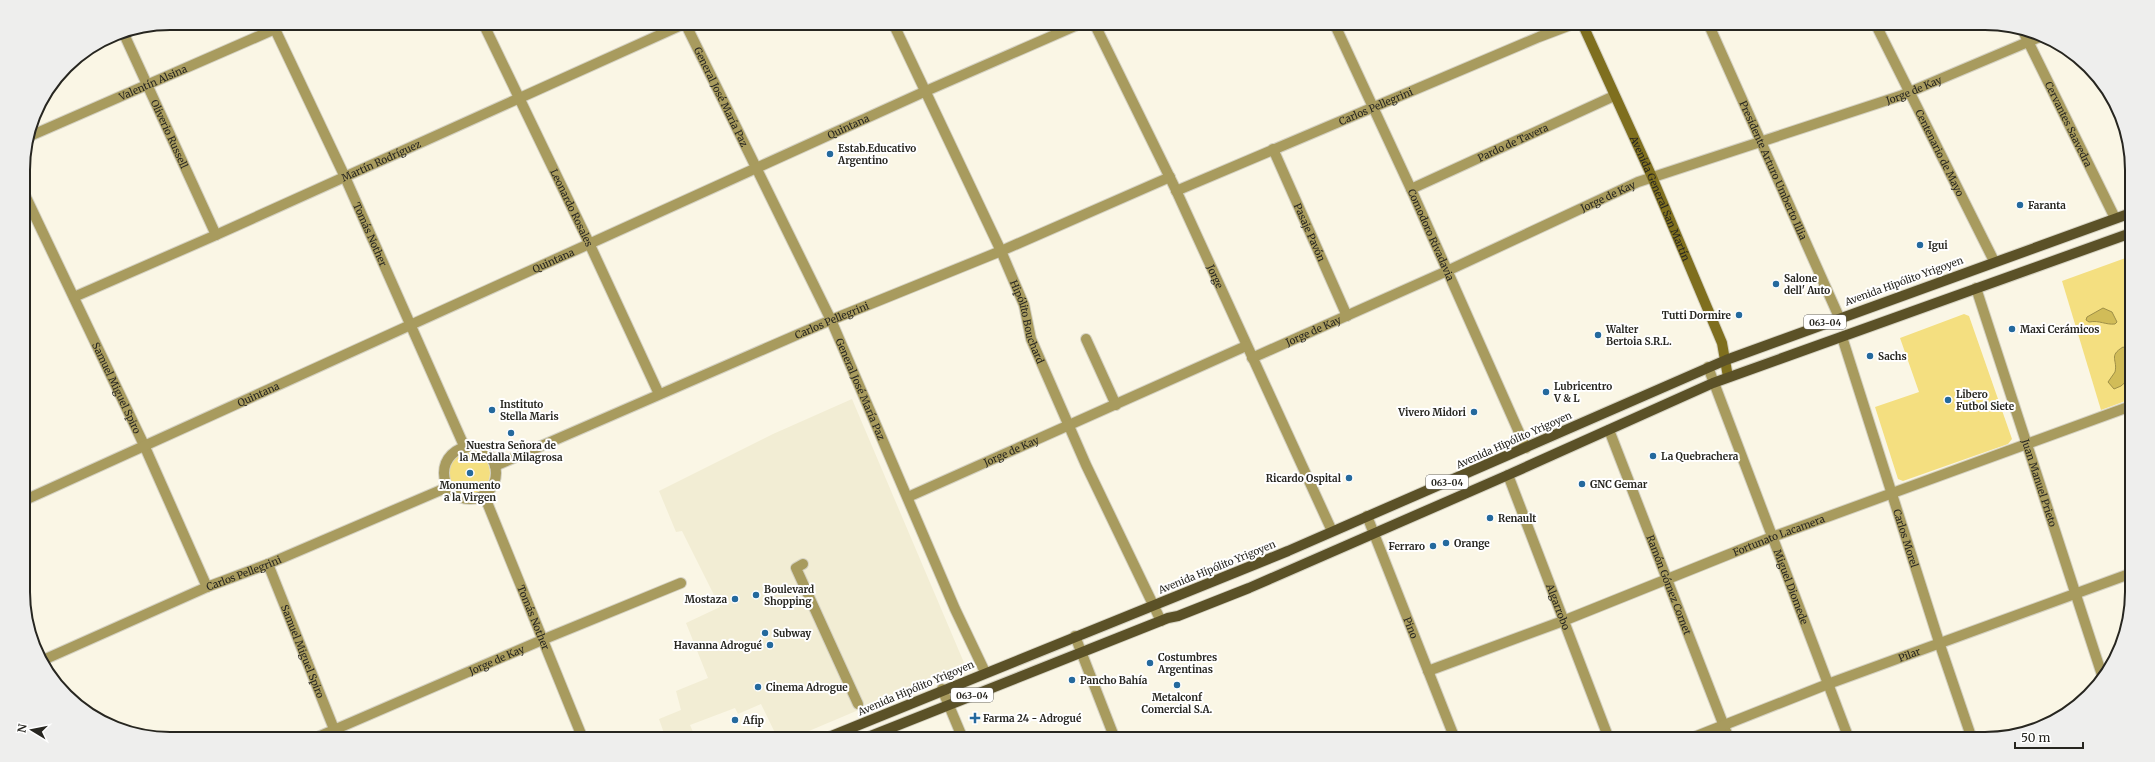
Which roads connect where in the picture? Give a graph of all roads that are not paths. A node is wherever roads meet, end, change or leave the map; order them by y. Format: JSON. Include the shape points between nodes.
{"nodes":[{"id":1,"x":265,"y":30,"type":"edge"},
{"id":2,"x":276,"y":30,"type":"edge"},
{"id":3,"x":486,"y":30,"type":"edge"},
{"id":4,"x":671,"y":30,"type":"edge"},
{"id":5,"x":689,"y":30,"type":"edge"},
{"id":6,"x":896,"y":30,"type":"edge"},
{"id":7,"x":1066,"y":30,"type":"edge"},
{"id":8,"x":1097,"y":30,"type":"edge"},
{"id":9,"x":1337,"y":30,"type":"edge"},
{"id":10,"x":1559,"y":30,"type":"edge"},
{"id":11,"x":1585,"y":30,"type":"edge"},
{"id":12,"x":1711,"y":30,"type":"edge"},
{"id":13,"x":1878,"y":30,"type":"edge"},
{"id":14,"x":2026,"y":36,"type":"edge"},
{"id":15,"x":125,"y":37,"type":"edge"},
{"id":16,"x":2034,"y":39,"type":"edge"},
{"id":17,"x":2028,"y":41,"type":"junction"},
{"id":18,"x":147,"y":85,"type":"junction"},
{"id":19,"x":926,"y":91,"type":"junction"},
{"id":20,"x":1909,"y":93,"type":"junction"},
{"id":21,"x":1614,"y":96,"type":"junction"},
{"id":22,"x":520,"y":98,"type":"junction"},
{"id":23,"x":1373,"y":108,"type":"junction"},
{"id":24,"x":35,"y":134,"type":"edge"},
{"id":25,"x":1760,"y":142,"type":"junction"},
{"id":26,"x":1273,"y":149,"type":"junction"},
{"id":27,"x":756,"y":169,"type":"junction"},
{"id":28,"x":345,"y":177,"type":"junction"},
{"id":29,"x":1170,"y":177,"type":"junction"},
{"id":30,"x":1652,"y":177,"type":"junction"},
{"id":31,"x":1411,"y":189,"type":"junction"},
{"id":32,"x":1176,"y":191,"type":"junction"},
{"id":33,"x":30,"y":204,"type":"edge"},
{"id":34,"x":2125,"y":215,"type":"edge"},
{"id":35,"x":2115,"y":218,"type":"junction"},
{"id":36,"x":216,"y":235,"type":"junction"},
{"id":37,"x":2125,"y":235,"type":"edge"},
{"id":38,"x":590,"y":243,"type":"junction"},
{"id":39,"x":1000,"y":251,"type":"junction"},
{"id":40,"x":1994,"y":261,"type":"junction"},
{"id":41,"x":1447,"y":271,"type":"junction"},
{"id":42,"x":1976,"y":288,"type":"junction"},
{"id":43,"x":74,"y":297,"type":"junction"},
{"id":44,"x":1347,"y":316,"type":"junction"},
{"id":45,"x":1839,"y":317,"type":"junction"},
{"id":46,"x":831,"y":320,"type":"junction"},
{"id":47,"x":411,"y":324,"type":"junction"},
{"id":48,"x":1842,"y":337,"type":"junction"},
{"id":49,"x":1086,"y":339,"type":"dead end"},
{"id":50,"x":1246,"y":346,"type":"junction"},
{"id":51,"x":1252,"y":358,"type":"junction"},
{"id":52,"x":1726,"y":360,"type":"junction"},
{"id":53,"x":1708,"y":367,"type":"junction"},
{"id":54,"x":1728,"y":377,"type":"junction"},
{"id":55,"x":1713,"y":383,"type":"junction"},
{"id":56,"x":659,"y":394,"type":"junction"},
{"id":57,"x":1116,"y":405,"type":"junction"},
{"id":58,"x":2125,"y":409,"type":"edge"},
{"id":59,"x":1070,"y":426,"type":"junction"},
{"id":60,"x":1609,"y":430,"type":"junction"},
{"id":61,"x":2028,"y":444,"type":"junction"},
{"id":62,"x":144,"y":445,"type":"junction"},
{"id":63,"x":464,"y":448,"type":"junction"},
{"id":64,"x":1526,"y":448,"type":"junction"},
{"id":65,"x":495,"y":466,"type":"junction"},
{"id":66,"x":1508,"y":475,"type":"junction"},
{"id":67,"x":448,"y":487,"type":"junction"},
{"id":68,"x":1892,"y":494,"type":"junction"},
{"id":69,"x":484,"y":495,"type":"junction"},
{"id":70,"x":908,"y":497,"type":"junction"},
{"id":71,"x":30,"y":498,"type":"edge"},
{"id":72,"x":1367,"y":516,"type":"junction"},
{"id":73,"x":1332,"y":531,"type":"junction"},
{"id":74,"x":1374,"y":532,"type":"junction"},
{"id":75,"x":1772,"y":537,"type":"junction"},
{"id":76,"x":268,"y":564,"type":"junction"},
{"id":77,"x":803,"y":564,"type":"dead end"},
{"id":78,"x":2125,"y":576,"type":"edge"},
{"id":79,"x":1666,"y":578,"type":"junction"},
{"id":80,"x":681,"y":583,"type":"dead end"},
{"id":81,"x":207,"y":587,"type":"junction"},
{"id":82,"x":2074,"y":594,"type":"junction"},
{"id":83,"x":1154,"y":606,"type":"junction"},
{"id":84,"x":1161,"y":621,"type":"junction"},
{"id":85,"x":1563,"y":621,"type":"junction"},
{"id":86,"x":1075,"y":636,"type":"junction"},
{"id":87,"x":542,"y":640,"type":"junction"},
{"id":88,"x":1940,"y":645,"type":"junction"},
{"id":89,"x":1080,"y":653,"type":"junction"},
{"id":90,"x":47,"y":659,"type":"edge"},
{"id":91,"x":1428,"y":671,"type":"junction"},
{"id":92,"x":2100,"y":671,"type":"edge"},
{"id":93,"x":985,"y":672,"type":"junction"},
{"id":94,"x":1828,"y":684,"type":"junction"},
{"id":95,"x":942,"y":689,"type":"junction"},
{"id":96,"x":858,"y":704,"type":"dead end"},
{"id":97,"x":948,"y":704,"type":"junction"},
{"id":98,"x":1723,"y":725,"type":"junction"},
{"id":99,"x":335,"y":732,"type":"edge"},
{"id":100,"x":340,"y":732,"type":"edge"},
{"id":101,"x":580,"y":732,"type":"edge"},
{"id":102,"x":842,"y":732,"type":"edge"},
{"id":103,"x":880,"y":732,"type":"edge"},
{"id":104,"x":960,"y":732,"type":"edge"},
{"id":105,"x":1112,"y":732,"type":"edge"},
{"id":106,"x":1452,"y":732,"type":"edge"},
{"id":107,"x":1606,"y":732,"type":"edge"},
{"id":108,"x":1706,"y":732,"type":"edge"},
{"id":109,"x":1726,"y":732,"type":"edge"},
{"id":110,"x":1846,"y":732,"type":"edge"},
{"id":111,"x":1970,"y":732,"type":"edge"}],
"edges":[{"from":1,"to":18,"type":"street","name":"Valentín Alsina"},
{"from":2,"to":28,"type":"street","name":"Tomás Nother"},
{"from":3,"to":22,"type":"street","name":"Leonardo Rosales"},
{"from":4,"to":22,"type":"street","name":"Martín Rodríguez"},
{"from":5,"to":27,"type":"street","name":"General José María Paz"},
{"from":6,"to":19,"type":"street","name":"Hipólito Bouchard"},
{"from":7,"to":19,"type":"street","name":"Quintana"},
{"from":8,"to":29,"type":"street","name":"Jorge"},
{"from":9,"to":23,"type":"street","name":"Comodoro Rivadavia"},
{"from":10,"to":23,"type":"street","name":"Carlos Pellegrini"},
{"from":11,"to":21,"type":"main road","name":"Avenida General San Martín"},
{"from":12,"to":25,"type":"street","name":"Presidente Arturo Umberto Illia"},
{"from":13,"to":20,"type":"street","name":"Centenario de Mayo"},
{"from":14,"to":17,"type":"street","name":"Cervantes Saavedra"},
{"from":15,"to":18,"type":"street","name":"Oliverio Russell"},
{"from":16,"to":17,"type":"street","name":"Jorge de Kay"},
{"from":17,"to":20,"type":"street","name":"Jorge de Kay"},
{"from":17,"to":35,"type":"street","name":"Cervantes Saavedra"},
{"from":18,"to":24,"type":"street","name":"Valentín Alsina"},
{"from":18,"to":36,"type":"street","name":"Oliverio Russell"},
{"from":19,"to":27,"type":"street","name":"Quintana"},
{"from":19,"to":39,"type":"street","name":"Hipólito Bouchard"},
{"from":20,"to":25,"type":"street","name":"Jorge de Kay"},
{"from":20,"to":40,"type":"street","name":"Centenario de Mayo"},
{"from":21,"to":30,"type":"main road","name":"Avenida General San Martín"},
{"from":21,"to":31,"type":"street","name":"Pardo de Tavera"},
{"from":22,"to":28,"type":"street","name":"Martín Rodríguez"},
{"from":22,"to":38,"type":"street","name":"Leonardo Rosales"},
{"from":23,"to":26,"type":"street","name":"Carlos Pellegrini"},
{"from":23,"to":31,"type":"street","name":"Comodoro Rivadavia"},
{"from":25,"to":30,"type":"street","name":"Jorge de Kay"},
{"from":25,"to":45,"type":"street","name":"Presidente Arturo Umberto Illia"},
{"from":26,"to":32,"type":"street","name":"Carlos Pellegrini"},
{"from":26,"to":44,"type":"street","name":"Pasaje Pavón"},
{"from":27,"to":38,"type":"street","name":"Quintana"},
{"from":27,"to":46,"type":"street","name":"General José María Paz"},
{"from":28,"to":36,"type":"street","name":"Martín Rodríguez"},
{"from":28,"to":47,"type":"street","name":"Tomás Nother"},
{"from":29,"to":32,"type":"street","name":"Jorge"},
{"from":29,"to":39,"type":"street","name":"Carlos Pellegrini"},
{"from":30,"to":41,"type":"street","name":"Jorge de Kay"},
{"from":30,"to":52,"type":"main road","name":"Avenida General San Martín","via":[[1722,343]]},
{"from":31,"to":41,"type":"street","name":"Comodoro Rivadavia"},
{"from":32,"to":50,"type":"street","name":"Jorge"},
{"from":33,"to":43,"type":"street","name":"Samuel Miguel Spiro"},
{"from":34,"to":35,"type":"main road","name":"Avenida Hipólito Yrigoyen","number":"063-04"},
{"from":35,"to":40,"type":"main road","name":"Avenida Hipólito Yrigoyen","number":"063-04"},
{"from":36,"to":43,"type":"street","name":"Martín Rodríguez"},
{"from":37,"to":42,"type":"main road","number":"063-04"},
{"from":38,"to":47,"type":"street","name":"Quintana"},
{"from":38,"to":56,"type":"street","name":"Leonardo Rosales"},
{"from":39,"to":46,"type":"street","name":"Carlos Pellegrini"},
{"from":39,"to":59,"type":"street","name":"Hipólito Bouchard","via":[[1024,305],[1031,339]]},
{"from":40,"to":45,"type":"main road","name":"Avenida Hipólito Yrigoyen","number":"063-04"},
{"from":41,"to":44,"type":"street","name":"Jorge de Kay"},
{"from":41,"to":64,"type":"street","name":"Comodoro Rivadavia"},
{"from":42,"to":48,"type":"main road","number":"063-04"},
{"from":42,"to":61,"type":"street","name":"Juan Manuel Prieto"},
{"from":43,"to":62,"type":"street","name":"Samuel Miguel Spiro"},
{"from":44,"to":51,"type":"street","name":"Jorge de Kay"},
{"from":45,"to":52,"type":"main road","name":"Avenida Hipólito Yrigoyen","number":"063-04"},
{"from":46,"to":56,"type":"street","name":"Carlos Pellegrini"},
{"from":46,"to":70,"type":"street","name":"General José María Paz"},
{"from":47,"to":62,"type":"street","name":"Quintana"},
{"from":47,"to":63,"type":"street","name":"Tomás Nother"},
{"from":48,"to":54,"type":"main road","number":"063-04"},
{"from":48,"to":68,"type":"street","name":"Carlos Morel"},
{"from":49,"to":57,"type":"street"},
{"from":50,"to":51,"type":"street","name":"Jorge"},
{"from":50,"to":57,"type":"street","name":"Jorge de Kay"},
{"from":51,"to":73,"type":"street","name":"Jorge"},
{"from":52,"to":53,"type":"main road","name":"Avenida Hipólito Yrigoyen","number":"063-04"},
{"from":52,"to":54,"type":"main road","name":"Avenida General San Martín"},
{"from":53,"to":55,"type":"street","name":"Miguel Diomede"},
{"from":53,"to":64,"type":"main road","name":"Avenida Hipólito Yrigoyen","number":"063-04"},
{"from":54,"to":55,"type":"main road","number":"063-04"},
{"from":55,"to":60,"type":"main road","number":"063-04"},
{"from":55,"to":75,"type":"street","name":"Miguel Diomede"},
{"from":56,"to":65,"type":"street","name":"Carlos Pellegrini"},
{"from":57,"to":59,"type":"street","name":"Jorge de Kay"},
{"from":58,"to":61,"type":"street","name":"Fortunato Lacamera"},
{"from":59,"to":70,"type":"street","name":"Jorge de Kay"},
{"from":59,"to":83,"type":"street","name":"Hipólito Bouchard"},
{"from":60,"to":66,"type":"main road","number":"063-04"},
{"from":60,"to":79,"type":"street","name":"Ramón Gómez Cornet"},
{"from":61,"to":68,"type":"street","name":"Fortunato Lacamera"},
{"from":61,"to":82,"type":"street","name":"Juan Manuel Prieto"},
{"from":62,"to":71,"type":"street","name":"Quintana"},
{"from":62,"to":81,"type":"street","name":"Samuel Miguel Spiro"},
{"from":63,"to":65,"type":"street","via":[[472,447],[487,453]]},
{"from":63,"to":67,"type":"street","via":[[452,454],[445,466],[445,481]]},
{"from":64,"to":72,"type":"main road","name":"Avenida Hipólito Yrigoyen","number":"063-04"},
{"from":65,"to":69,"type":"street","via":[[494,482]]},
{"from":66,"to":74,"type":"main road","number":"063-04"},
{"from":66,"to":85,"type":"street","name":"Algarrobo"},
{"from":67,"to":69,"type":"street","via":[[460,498],[472,499]]},
{"from":67,"to":76,"type":"street","name":"Carlos Pellegrini"},
{"from":68,"to":75,"type":"street","name":"Fortunato Lacamera"},
{"from":68,"to":88,"type":"street","name":"Carlos Morel"},
{"from":69,"to":87,"type":"street","name":"Tomás Nother"},
{"from":70,"to":93,"type":"street","name":"General José María Paz"},
{"from":72,"to":73,"type":"main road","name":"Avenida Hipólito Yrigoyen","number":"063-04"},
{"from":72,"to":74,"type":"street","name":"Pino"},
{"from":73,"to":83,"type":"main road","name":"Avenida Hipólito Yrigoyen","number":"063-04"},
{"from":74,"to":84,"type":"main road","number":"063-04","via":[[1249,588]]},
{"from":74,"to":91,"type":"street","name":"Pino"},
{"from":75,"to":79,"type":"street","name":"Fortunato Lacamera"},
{"from":75,"to":94,"type":"street","name":"Miguel Diomede"},
{"from":76,"to":81,"type":"street","name":"Carlos Pellegrini"},
{"from":76,"to":99,"type":"street","name":"Samuel Miguel Spiro"},
{"from":77,"to":96,"type":"street","via":[[796,568]]},
{"from":78,"to":82,"type":"street","name":"Pilar"},
{"from":79,"to":85,"type":"street","name":"Fortunato Lacamera"},
{"from":79,"to":98,"type":"street","name":"Ramón Gómez Cornet"},
{"from":80,"to":87,"type":"street","name":"Jorge de Kay"},
{"from":81,"to":90,"type":"street","name":"Carlos Pellegrini"},
{"from":82,"to":88,"type":"street","name":"Pilar"},
{"from":82,"to":92,"type":"street","name":"Juan Manuel Prieto"},
{"from":83,"to":84,"type":"street","name":"Hipólito Bouchard"},
{"from":83,"to":86,"type":"main road","name":"Avenida Hipólito Yrigoyen","number":"063-04"},
{"from":84,"to":89,"type":"main road","number":"063-04"},
{"from":85,"to":91,"type":"street","name":"Fortunato Lacamera"},
{"from":85,"to":107,"type":"street","name":"Algarrobo"},
{"from":86,"to":89,"type":"street"},
{"from":86,"to":93,"type":"main road","name":"Avenida Hipólito Yrigoyen","number":"063-04"},
{"from":87,"to":100,"type":"street","name":"Jorge de Kay"},
{"from":87,"to":101,"type":"street","name":"Tomás Nother"},
{"from":88,"to":94,"type":"street","name":"Pilar"},
{"from":88,"to":111,"type":"street","name":"Carlos Morel"},
{"from":89,"to":97,"type":"main road","number":"063-04"},
{"from":89,"to":105,"type":"street"},
{"from":91,"to":106,"type":"street","name":"Pino"},
{"from":93,"to":95,"type":"main road","name":"Avenida Hipólito Yrigoyen","number":"063-04"},
{"from":94,"to":98,"type":"street","name":"Pilar"},
{"from":94,"to":110,"type":"street","name":"Miguel Diomede"},
{"from":95,"to":97,"type":"street"},
{"from":95,"to":102,"type":"main road","name":"Avenida Hipólito Yrigoyen","number":"063-04"},
{"from":97,"to":103,"type":"main road","number":"063-04"},
{"from":97,"to":104,"type":"street"},
{"from":98,"to":108,"type":"street","name":"Pilar"},
{"from":98,"to":109,"type":"street","name":"Ramón Gómez Cornet"}]}
